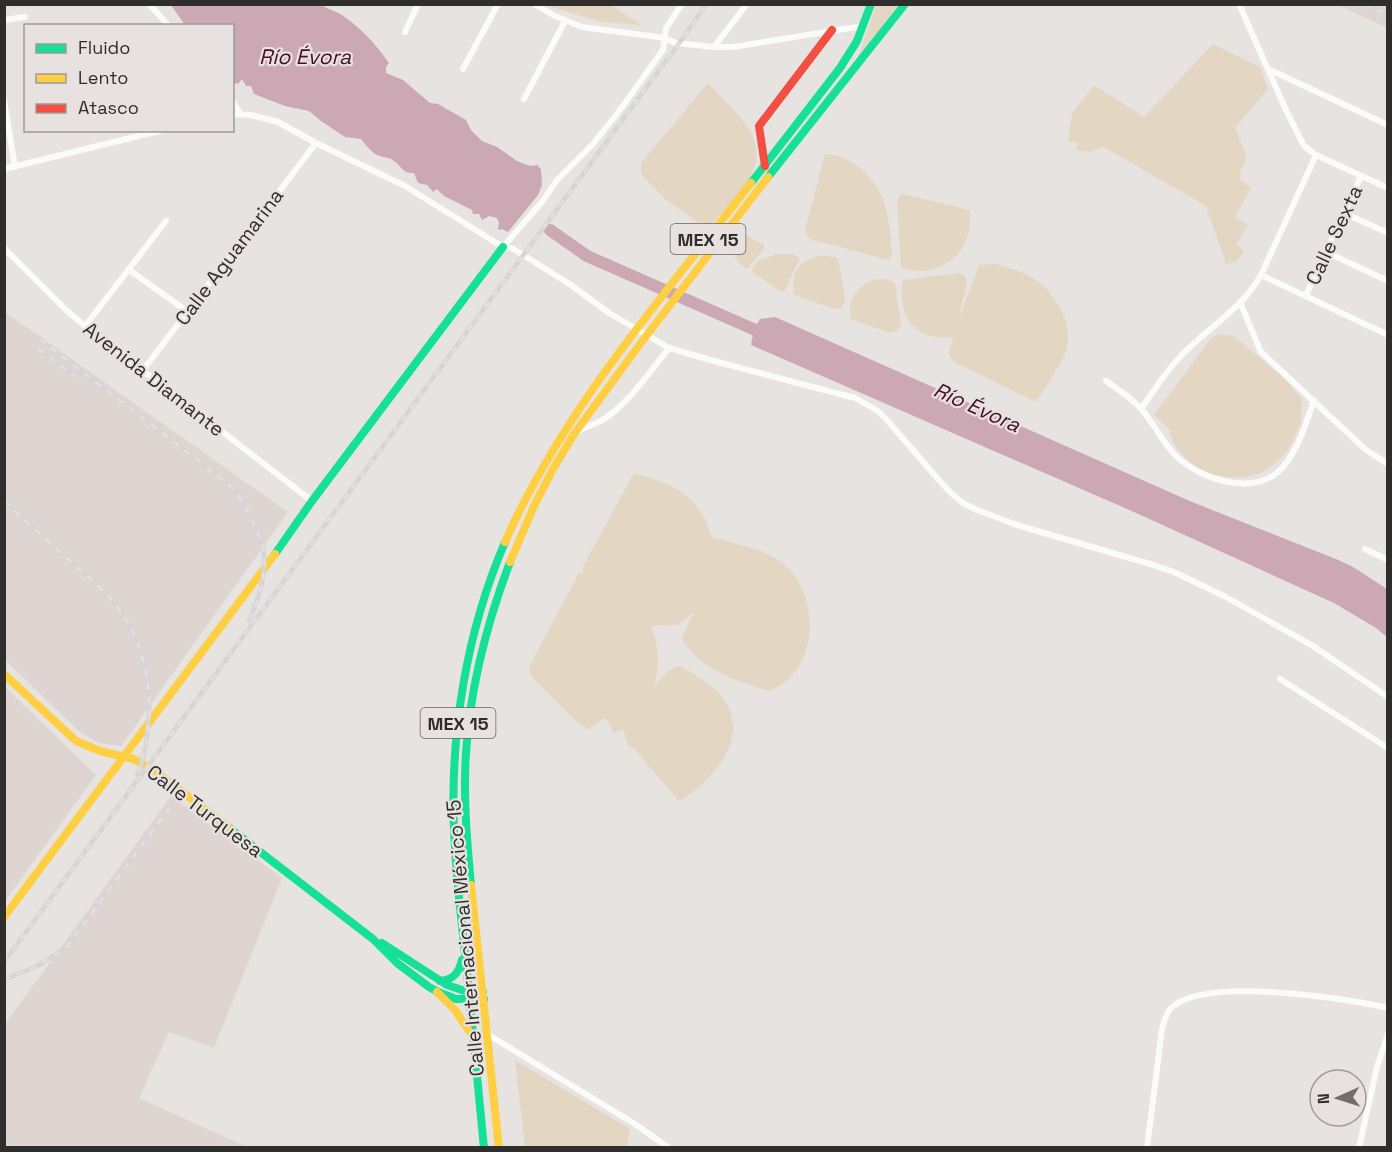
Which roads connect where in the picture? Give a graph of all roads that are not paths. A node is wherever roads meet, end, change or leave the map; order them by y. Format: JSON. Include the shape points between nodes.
{"nodes":[{"id":1,"x":148,"y":4,"type":"edge"},
{"id":2,"x":418,"y":4,"type":"edge"},
{"id":3,"x":498,"y":4,"type":"edge"},
{"id":4,"x":534,"y":4,"type":"edge"},
{"id":5,"x":682,"y":4,"type":"edge"},
{"id":6,"x":747,"y":4,"type":"edge"},
{"id":7,"x":871,"y":4,"type":"edge"},
{"id":8,"x":905,"y":4,"type":"edge"},
{"id":9,"x":1239,"y":4,"type":"edge"},
{"id":10,"x":25,"y":17,"type":"dead end"},
{"id":11,"x":4,"y":20,"type":"edge"},
{"id":12,"x":565,"y":21,"type":"junction"},
{"id":13,"x":167,"y":24,"type":"edge"},
{"id":14,"x":864,"y":26,"type":"junction"},
{"id":15,"x":832,"y":30,"type":"junction"},
{"id":16,"x":405,"y":32,"type":"dead end"},
{"id":17,"x":665,"y":38,"type":"junction"},
{"id":18,"x":714,"y":47,"type":"junction"},
{"id":19,"x":463,"y":69,"type":"dead end"},
{"id":20,"x":1268,"y":69,"type":"junction"},
{"id":21,"x":524,"y":99,"type":"dead end"},
{"id":22,"x":4,"y":100,"type":"edge"},
{"id":23,"x":234,"y":104,"type":"edge"},
{"id":24,"x":234,"y":114,"type":"edge"},
{"id":25,"x":241,"y":114,"type":"junction"},
{"id":26,"x":1388,"y":125,"type":"edge"},
{"id":27,"x":155,"y":132,"type":"edge"},
{"id":28,"x":315,"y":143,"type":"junction"},
{"id":29,"x":788,"y":143,"type":"junction"},
{"id":30,"x":1316,"y":155,"type":"junction"},
{"id":31,"x":765,"y":166,"type":"junction"},
{"id":32,"x":15,"y":167,"type":"junction"},
{"id":33,"x":4,"y":169,"type":"edge"},
{"id":34,"x":1361,"y":176,"type":"junction"},
{"id":35,"x":1388,"y":188,"type":"edge"},
{"id":36,"x":1344,"y":213,"type":"junction"},
{"id":37,"x":165,"y":221,"type":"dead end"},
{"id":38,"x":1388,"y":233,"type":"edge"},
{"id":39,"x":503,"y":247,"type":"junction"},
{"id":40,"x":4,"y":248,"type":"edge"},
{"id":41,"x":1326,"y":252,"type":"junction"},
{"id":42,"x":128,"y":269,"type":"junction"},
{"id":43,"x":1261,"y":275,"type":"junction"},
{"id":44,"x":1388,"y":280,"type":"edge"},
{"id":45,"x":1306,"y":295,"type":"junction"},
{"id":46,"x":1240,"y":302,"type":"junction"},
{"id":47,"x":188,"y":312,"type":"junction"},
{"id":48,"x":85,"y":326,"type":"junction"},
{"id":49,"x":1388,"y":335,"type":"edge"},
{"id":50,"x":669,"y":348,"type":"junction"},
{"id":51,"x":143,"y":370,"type":"junction"},
{"id":52,"x":1106,"y":381,"type":"dead end"},
{"id":53,"x":1314,"y":400,"type":"junction"},
{"id":54,"x":1141,"y":409,"type":"junction"},
{"id":55,"x":576,"y":431,"type":"junction"},
{"id":56,"x":1388,"y":464,"type":"edge"},
{"id":57,"x":312,"y":501,"type":"junction"},
{"id":58,"x":1365,"y":549,"type":"dead end"},
{"id":59,"x":1388,"y":560,"type":"edge"},
{"id":60,"x":4,"y":674,"type":"edge"},
{"id":61,"x":1280,"y":679,"type":"dead end"},
{"id":62,"x":1388,"y":697,"type":"edge"},
{"id":63,"x":1388,"y":748,"type":"edge"},
{"id":64,"x":124,"y":756,"type":"junction"},
{"id":65,"x":4,"y":917,"type":"edge"},
{"id":66,"x":373,"y":939,"type":"junction"},
{"id":67,"x":464,"y":945,"type":"junction"},
{"id":68,"x":440,"y":981,"type":"junction"},
{"id":69,"x":437,"y":992,"type":"junction"},
{"id":70,"x":468,"y":996,"type":"junction"},
{"id":71,"x":483,"y":996,"type":"junction"},
{"id":72,"x":1388,"y":1008,"type":"edge"},
{"id":73,"x":487,"y":1034,"type":"junction"},
{"id":74,"x":1388,"y":1034,"type":"edge"},
{"id":75,"x":472,"y":1037,"type":"junction"},
{"id":76,"x":484,"y":1148,"type":"edge"},
{"id":77,"x":499,"y":1148,"type":"edge"},
{"id":78,"x":669,"y":1148,"type":"edge"},
{"id":79,"x":1147,"y":1148,"type":"edge"},
{"id":80,"x":1359,"y":1148,"type":"edge"}],
"edges":[{"from":1,"to":13,"type":"street"},
{"from":2,"to":16,"type":"street"},
{"from":3,"to":19,"type":"street"},
{"from":4,"to":12,"type":"street"},
{"from":5,"to":17,"type":"street","via":[[666,28]]},
{"from":6,"to":18,"type":"street"},
{"from":7,"to":14,"type":"main road","number":"MEX 15"},
{"from":8,"to":29,"type":"main road","number":"MEX 15"},
{"from":9,"to":20,"type":"street"},
{"from":10,"to":11,"type":"street"},
{"from":12,"to":17,"type":"street","via":[[592,30]]},
{"from":12,"to":21,"type":"street"},
{"from":14,"to":15,"type":"street"},
{"from":14,"to":29,"type":"main road","number":"MEX 15"},
{"from":15,"to":18,"type":"street","via":[[743,46]]},
{"from":15,"to":31,"type":"main road","via":[[759,126]]},
{"from":17,"to":18,"type":"street"},
{"from":17,"to":39,"type":"street","via":[[663,50],[620,110]]},
{"from":20,"to":26,"type":"street"},
{"from":20,"to":30,"type":"street","via":[[1305,148]]},
{"from":22,"to":32,"type":"street"},
{"from":23,"to":25,"type":"street"},
{"from":24,"to":25,"type":"street"},
{"from":25,"to":28,"type":"street","via":[[278,122]]},
{"from":27,"to":32,"type":"street"},
{"from":28,"to":39,"type":"street","via":[[405,186]]},
{"from":28,"to":47,"type":"street","name":"Calle Aguamarina"},
{"from":29,"to":31,"type":"main road","number":"MEX 15"},
{"from":29,"to":55,"type":"main road","name":"Calle Internacional México 15","number":"MEX 15"},
{"from":30,"to":34,"type":"street"},
{"from":30,"to":43,"type":"street"},
{"from":31,"to":67,"type":"main road","name":"Calle Internacional México 15","number":"MEX 15","via":[[630,339],[570,424],[539,476],[492,577],[471,649],[453,763],[453,833]]},
{"from":32,"to":33,"type":"street"},
{"from":34,"to":35,"type":"street"},
{"from":34,"to":36,"type":"street","name":"Calle Sexta"},
{"from":36,"to":38,"type":"street"},
{"from":36,"to":41,"type":"street","name":"Calle Sexta"},
{"from":37,"to":42,"type":"street"},
{"from":39,"to":50,"type":"street","via":[[512,248]]},
{"from":39,"to":57,"type":"main road"},
{"from":40,"to":48,"type":"street","name":"Avenida Diamante"},
{"from":41,"to":44,"type":"street"},
{"from":41,"to":45,"type":"street","name":"Calle Sexta"},
{"from":42,"to":47,"type":"street"},
{"from":42,"to":48,"type":"street"},
{"from":43,"to":45,"type":"street"},
{"from":43,"to":46,"type":"street"},
{"from":45,"to":49,"type":"street"},
{"from":46,"to":53,"type":"street","via":[[1261,352]]},
{"from":46,"to":54,"type":"street","via":[[1179,358]]},
{"from":47,"to":51,"type":"street","name":"Calle Aguamarina"},
{"from":48,"to":51,"type":"street","name":"Avenida Diamante"},
{"from":50,"to":55,"type":"street","via":[[613,413]]},
{"from":50,"to":62,"type":"street","via":[[855,398],[888,420],[963,503],[1017,525],[1174,572],[1312,646]]},
{"from":51,"to":57,"type":"street","name":"Avenida Diamante"},
{"from":52,"to":54,"type":"street"},
{"from":53,"to":54,"type":"street","via":[[1298,443],[1284,466],[1270,477],[1242,483],[1229,483],[1192,469],[1174,453]]},
{"from":53,"to":56,"type":"street","via":[[1366,450]]},
{"from":55,"to":71,"type":"main road","name":"Calle Internacional México 15","number":"MEX 15","via":[[543,488],[512,556],[489,624],[475,688],[467,742],[465,801]]},
{"from":57,"to":64,"type":"main road"},
{"from":58,"to":59,"type":"street"},
{"from":60,"to":64,"type":"main road","name":"Calle Turquesa","via":[[76,741]]},
{"from":61,"to":63,"type":"street"},
{"from":64,"to":65,"type":"main road"},
{"from":64,"to":66,"type":"main road","name":"Calle Turquesa","via":[[155,771]]},
{"from":66,"to":68,"type":"main road","name":"Calle Turquesa"},
{"from":66,"to":69,"type":"main road","name":"Calle Turquesa"},
{"from":67,"to":68,"type":"main road","via":[[460,970],[451,979]]},
{"from":67,"to":70,"type":"main road","name":"Calle Internacional México 15","number":"MEX 15"},
{"from":68,"to":70,"type":"main road","name":"Calle Turquesa"},
{"from":69,"to":70,"type":"main road","name":"Calle Turquesa","via":[[456,999]]},
{"from":69,"to":75,"type":"main road","via":[[458,1012]]},
{"from":70,"to":71,"type":"main road","name":"Calle Turquesa"},
{"from":70,"to":75,"type":"main road","name":"Calle Internacional México 15","number":"MEX 15"},
{"from":71,"to":73,"type":"main road","name":"Calle Internacional México 15","number":"MEX 15"},
{"from":72,"to":79,"type":"street","via":[[1331,998],[1249,991],[1211,993],[1183,1001],[1172,1008],[1162,1029]]},
{"from":73,"to":77,"type":"main road","name":"Calle Internacional México 15","number":"MEX 15"},
{"from":73,"to":78,"type":"street"},
{"from":74,"to":80,"type":"street"},
{"from":75,"to":76,"type":"main road","name":"Calle Internacional México 15","number":"MEX 15"}]}
